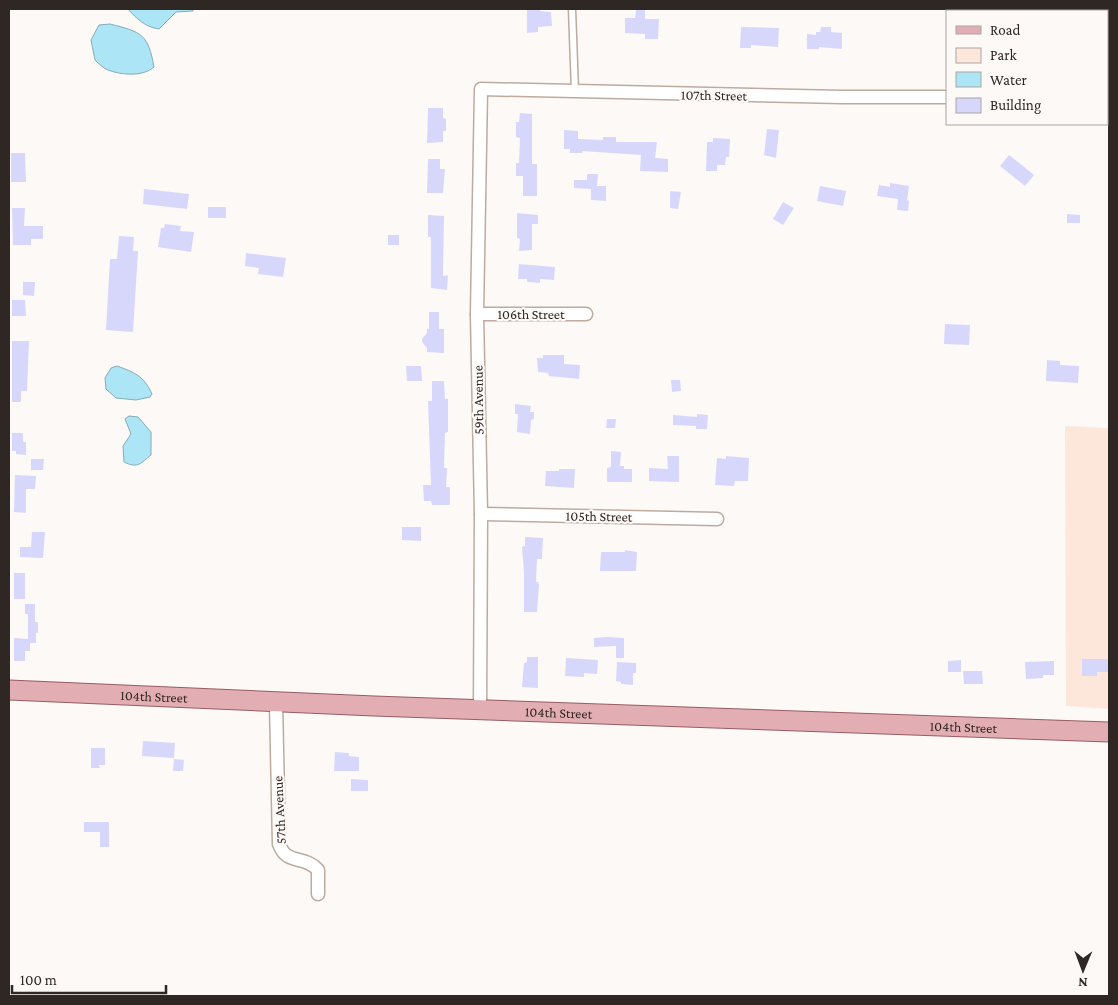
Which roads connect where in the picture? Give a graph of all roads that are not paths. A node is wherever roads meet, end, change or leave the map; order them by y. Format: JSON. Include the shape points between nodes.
{"nodes":[{"id":1,"x":572,"y":9,"type":"edge"},
{"id":2,"x":481,"y":89,"type":"joint"},
{"id":3,"x":575,"y":92,"type":"junction"},
{"id":4,"x":946,"y":97,"type":"edge"},
{"id":5,"x":477,"y":314,"type":"junction"},
{"id":6,"x":586,"y":314,"type":"dead end"},
{"id":7,"x":481,"y":514,"type":"junction"},
{"id":8,"x":717,"y":519,"type":"dead end"},
{"id":9,"x":9,"y":690,"type":"edge"},
{"id":10,"x":276,"y":702,"type":"junction"},
{"id":11,"x":480,"y":710,"type":"junction"},
{"id":12,"x":1109,"y":732,"type":"edge"},
{"id":13,"x":318,"y":894,"type":"dead end"}],
"edges":[{"from":1,"to":3,"type":"lane"},
{"from":2,"to":3,"type":"street","name":"107th Street"},
{"from":2,"to":5,"type":"street","name":"59th Avenue"},
{"from":3,"to":4,"type":"street","name":"107th Street"},
{"from":5,"to":6,"type":"street","name":"106th Street"},
{"from":5,"to":7,"type":"street","name":"59th Avenue"},
{"from":7,"to":8,"type":"street","name":"105th Street"},
{"from":7,"to":11,"type":"street","name":"59th Avenue"},
{"from":9,"to":10,"type":"main road","name":"104th Street"},
{"from":10,"to":11,"type":"main road","name":"104th Street"},
{"from":10,"to":13,"type":"street","name":"57th Avenue","via":[[279,844],[288,857],[311,862],[318,870]]},
{"from":11,"to":12,"type":"main road","name":"104th Street"}]}
